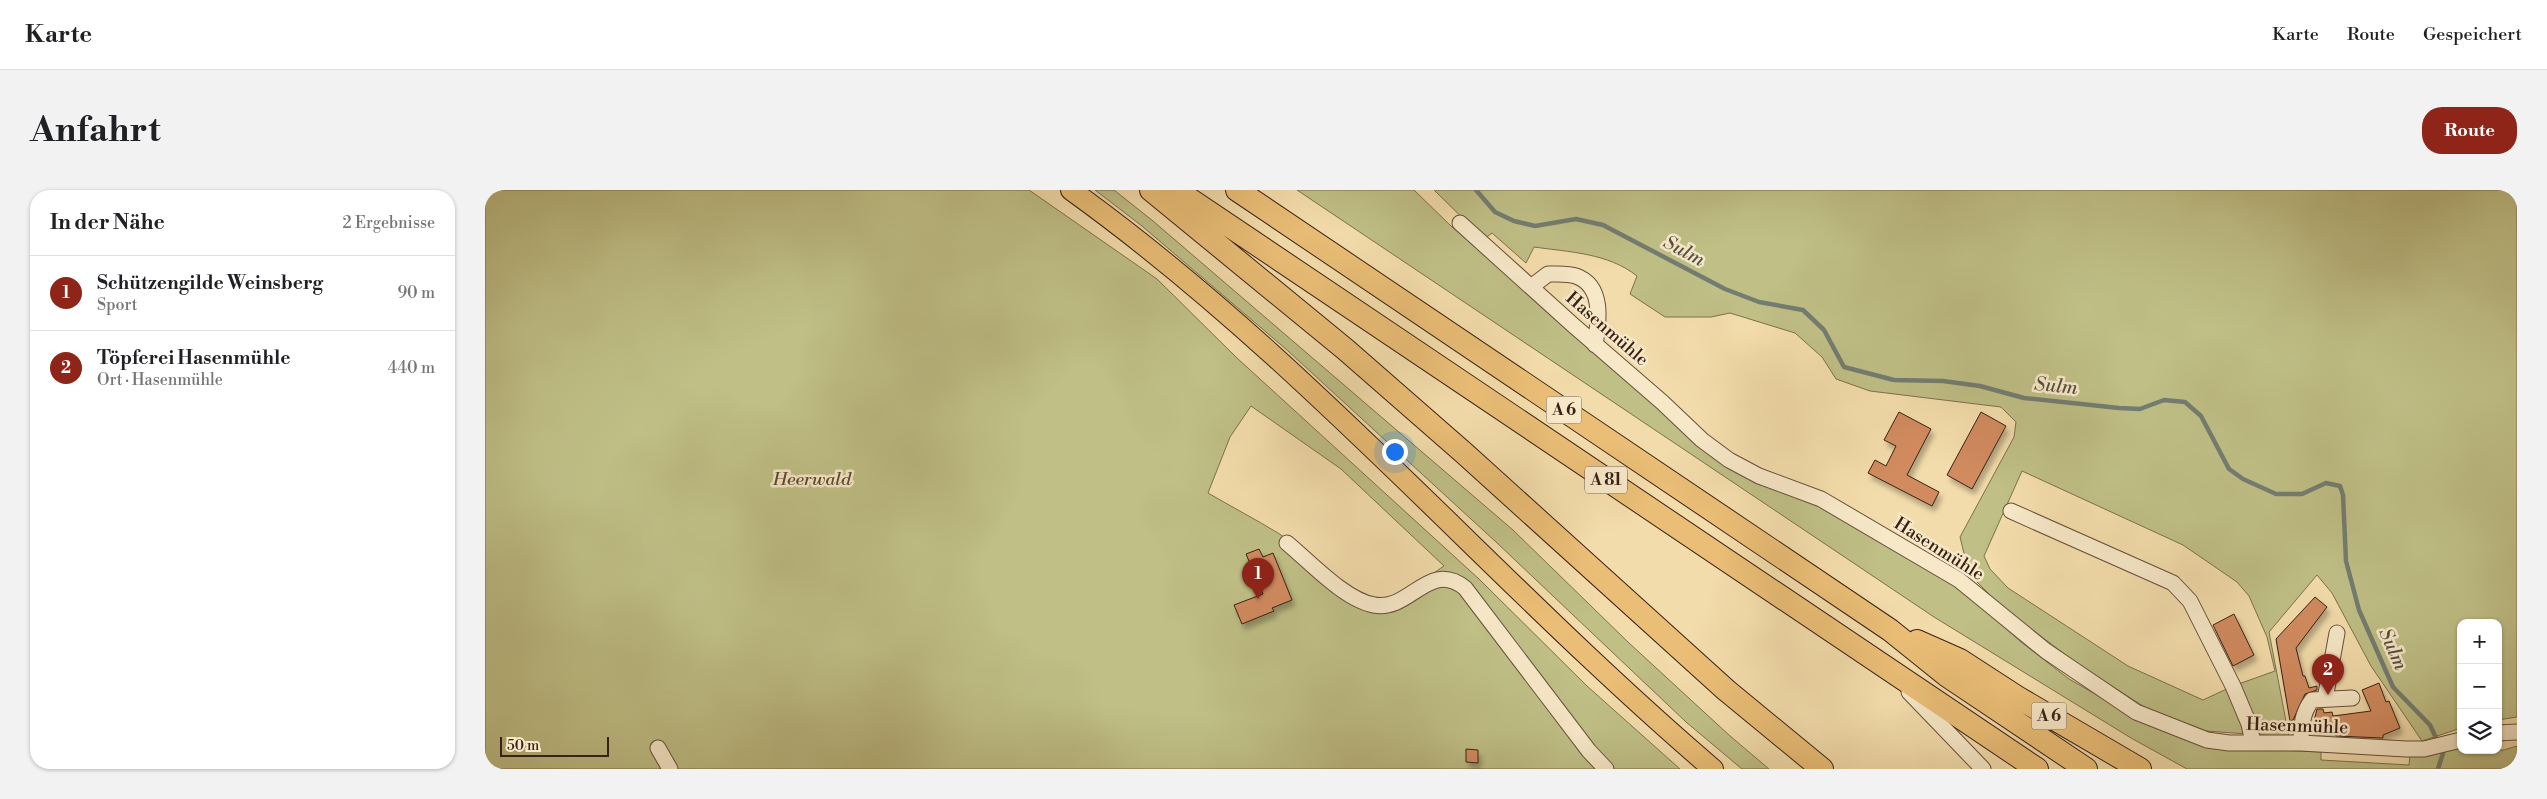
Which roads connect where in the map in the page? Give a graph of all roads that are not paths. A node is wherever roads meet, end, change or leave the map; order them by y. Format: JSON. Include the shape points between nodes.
{"nodes":[{"id":1,"x":1071,"y":190,"type":"edge"},
{"id":2,"x":1151,"y":190,"type":"edge"},
{"id":3,"x":1176,"y":190,"type":"edge"},
{"id":4,"x":1237,"y":190,"type":"edge"},
{"id":5,"x":1460,"y":223,"type":"dead end"},
{"id":6,"x":1531,"y":286,"type":"junction"},
{"id":7,"x":1595,"y":345,"type":"junction"},
{"id":8,"x":2011,"y":511,"type":"dead end"},
{"id":9,"x":1287,"y":543,"type":"dead end"},
{"id":10,"x":1890,"y":630,"type":"junction"},
{"id":11,"x":2337,"y":633,"type":"dead end"},
{"id":12,"x":1887,"y":669,"type":"junction"},
{"id":13,"x":2352,"y":698,"type":"dead end"},
{"id":14,"x":2325,"y":699,"type":"junction"},
{"id":15,"x":2517,"y":732,"type":"edge"},
{"id":16,"x":2502,"y":733,"type":"edge"},
{"id":17,"x":2456,"y":741,"type":"edge"},
{"id":18,"x":2253,"y":743,"type":"junction"},
{"id":19,"x":2301,"y":744,"type":"junction"},
{"id":20,"x":657,"y":748,"type":"dead end"},
{"id":21,"x":670,"y":769,"type":"edge"},
{"id":22,"x":1605,"y":769,"type":"edge"},
{"id":23,"x":1713,"y":769,"type":"edge"},
{"id":24,"x":1822,"y":769,"type":"edge"},
{"id":25,"x":1983,"y":769,"type":"edge"},
{"id":26,"x":2037,"y":769,"type":"edge"},
{"id":27,"x":2086,"y":769,"type":"edge"},
{"id":28,"x":2140,"y":769,"type":"edge"}],
"edges":[{"from":1,"to":23,"type":"main road","via":[[1214,303],[1321,399],[1580,650]]},
{"from":2,"to":24,"type":"highway","via":[[1345,349],[1726,690]]},
{"from":3,"to":12,"type":"highway","number":"A 81"},
{"from":4,"to":10,"type":"highway","number":"A 6"},
{"from":5,"to":6,"type":"street","name":"Hasenmühle"},
{"from":6,"to":7,"type":"street","name":"Hasenmühle"},
{"from":6,"to":7,"type":"street","via":[[1548,274],[1574,275],[1588,282],[1596,296],[1599,317]]},
{"from":7,"to":18,"type":"street","name":"Hasenmühle","via":[[1729,460],[1759,476],[1821,499],[1959,580],[2046,651],[2135,712],[2207,740]]},
{"from":8,"to":18,"type":"street","via":[[2173,583],[2190,601],[2233,686],[2249,724]]},
{"from":9,"to":22,"type":"street","via":[[1354,598],[1376,606],[1388,606],[1440,579],[1456,581],[1465,588]]},
{"from":10,"to":27,"type":"highway","via":[[1945,674]]},
{"from":10,"to":28,"type":"highway","number":"A 6","via":[[1960,660]]},
{"from":11,"to":14,"type":"street"},
{"from":12,"to":25,"type":"street"},
{"from":12,"to":26,"type":"highway","number":"A 81"},
{"from":13,"to":14,"type":"street"},
{"from":14,"to":19,"type":"street","via":[[2312,700],[2305,709]]},
{"from":15,"to":16,"type":"street"},
{"from":17,"to":19,"type":"street","name":"Hasenmühle","via":[[2406,749]]},
{"from":18,"to":19,"type":"street","name":"Hasenmühle"},
{"from":20,"to":21,"type":"street"}]}
